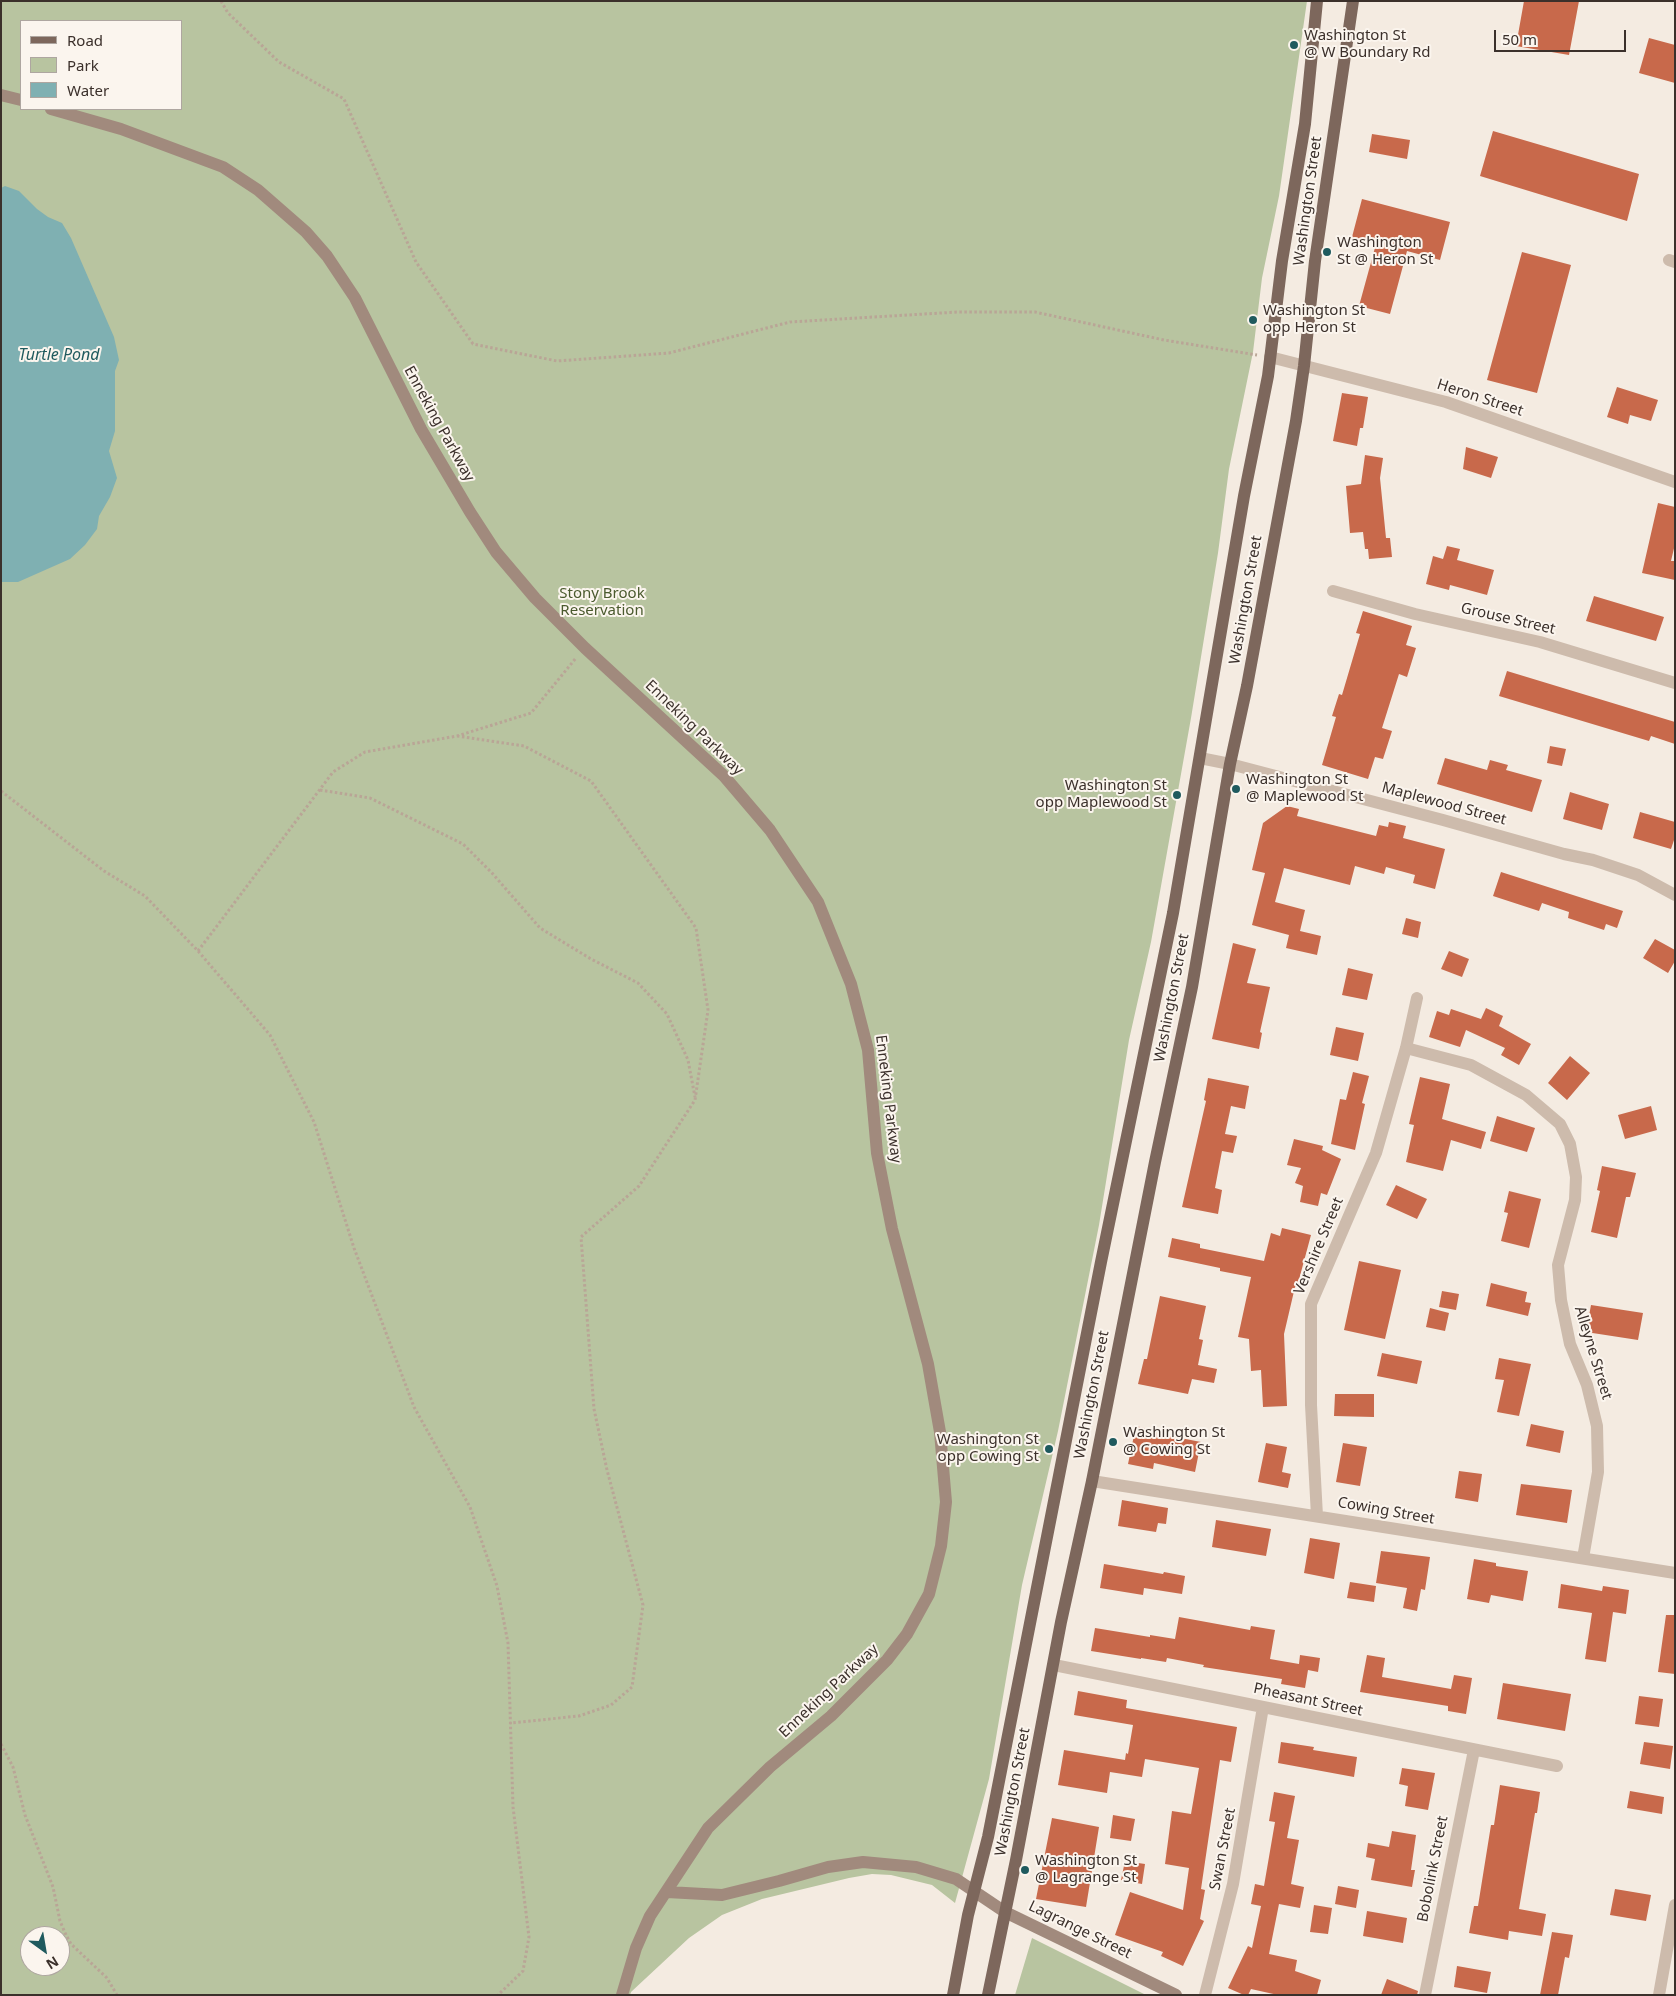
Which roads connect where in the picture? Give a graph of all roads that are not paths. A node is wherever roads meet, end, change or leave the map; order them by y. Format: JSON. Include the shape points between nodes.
{"nodes":[{"id":1,"x":1317,"y":1,"type":"edge"},
{"id":2,"x":1353,"y":1,"type":"edge"},
{"id":3,"x":1,"y":95,"type":"edge"},
{"id":4,"x":20,"y":100,"type":"edge"},
{"id":5,"x":54,"y":110,"type":"edge"},
{"id":6,"x":1270,"y":357,"type":"junction"},
{"id":7,"x":1304,"y":366,"type":"junction"},
{"id":8,"x":1675,"y":482,"type":"edge"},
{"id":9,"x":1332,"y":591,"type":"dead end"},
{"id":10,"x":1675,"y":683,"type":"edge"},
{"id":11,"x":1200,"y":758,"type":"junction"},
{"id":12,"x":1230,"y":764,"type":"junction"},
{"id":13,"x":1675,"y":895,"type":"edge"},
{"id":14,"x":1417,"y":998,"type":"dead end"},
{"id":15,"x":1406,"y":1048,"type":"junction"},
{"id":16,"x":1092,"y":1481,"type":"junction"},
{"id":17,"x":1317,"y":1516,"type":"junction"},
{"id":18,"x":1583,"y":1558,"type":"junction"},
{"id":19,"x":1675,"y":1573,"type":"edge"},
{"id":20,"x":1054,"y":1665,"type":"junction"},
{"id":21,"x":1263,"y":1707,"type":"junction"},
{"id":22,"x":1474,"y":1750,"type":"junction"},
{"id":23,"x":1557,"y":1766,"type":"dead end"},
{"id":24,"x":974,"y":1890,"type":"junction"},
{"id":25,"x":667,"y":1892,"type":"junction"},
{"id":26,"x":1675,"y":1905,"type":"edge"},
{"id":27,"x":1005,"y":1912,"type":"junction"},
{"id":28,"x":622,"y":1995,"type":"edge"},
{"id":29,"x":953,"y":1995,"type":"edge"},
{"id":30,"x":988,"y":1995,"type":"edge"},
{"id":31,"x":1176,"y":1995,"type":"edge"},
{"id":32,"x":1205,"y":1995,"type":"edge"},
{"id":33,"x":1425,"y":1995,"type":"edge"},
{"id":34,"x":1659,"y":1995,"type":"edge"}],
"edges":[{"from":1,"to":6,"type":"main road","name":"Washington Street","via":[[1305,124]]},
{"from":2,"to":7,"type":"main road","name":"Washington Street","via":[[1315,261]]},
{"from":3,"to":4,"type":"main road"},
{"from":5,"to":25,"type":"main road","name":"Enneking Parkway","via":[[121,129],[223,167],[258,190],[306,232],[327,256],[355,298],[421,429],[496,552],[535,598],[585,648],[724,776],[770,830],[818,902],[851,984],[868,1050],[877,1153],[892,1230],[928,1364],[940,1432],[946,1502],[941,1546],[929,1594],[907,1634],[887,1660],[831,1716],[770,1767],[708,1828]]},
{"from":6,"to":7,"type":"street","name":"Heron Street"},
{"from":6,"to":11,"type":"main road","name":"Washington Street"},
{"from":7,"to":8,"type":"street","name":"Heron Street","via":[[1446,402]]},
{"from":7,"to":12,"type":"main road","name":"Washington Street","via":[[1248,686]]},
{"from":9,"to":10,"type":"street","name":"Grouse Street","via":[[1415,614],[1540,642]]},
{"from":11,"to":12,"type":"street","name":"Maplewood Street"},
{"from":11,"to":24,"type":"main road","name":"Washington Street","via":[[1173,913],[988,1837]]},
{"from":12,"to":13,"type":"street","name":"Maplewood Street","via":[[1593,860],[1638,876]]},
{"from":12,"to":16,"type":"main road","name":"Washington Street","via":[[1192,987]]},
{"from":14,"to":15,"type":"street","name":"Vershire Street"},
{"from":15,"to":17,"type":"street","name":"Vershire Street","via":[[1376,1153],[1311,1304],[1311,1405]]},
{"from":15,"to":18,"type":"street","name":"Alleyne Street","via":[[1471,1065],[1526,1095],[1560,1124],[1570,1144],[1576,1177],[1575,1200],[1558,1265],[1560,1300],[1570,1344],[1591,1401],[1598,1444],[1598,1472]]},
{"from":16,"to":17,"type":"street","name":"Cowing Street"},
{"from":16,"to":20,"type":"main road","name":"Washington Street"},
{"from":17,"to":18,"type":"street","name":"Cowing Street"},
{"from":18,"to":19,"type":"street","name":"Cowing Street"},
{"from":20,"to":21,"type":"street","name":"Pheasant Street"},
{"from":20,"to":27,"type":"main road","name":"Washington Street"},
{"from":21,"to":22,"type":"street","name":"Pheasant Street"},
{"from":21,"to":32,"type":"street","name":"Swan Street","via":[[1233,1884]]},
{"from":22,"to":23,"type":"street","name":"Pheasant Street"},
{"from":22,"to":33,"type":"street","name":"Bobolink Street"},
{"from":24,"to":25,"type":"main road","name":"Lagrange Street","via":[[956,1879],[916,1868],[863,1862],[828,1867],[722,1895]]},
{"from":24,"to":27,"type":"main road","name":"Lagrange Street"},
{"from":24,"to":29,"type":"main road","name":"Washington Street"},
{"from":25,"to":28,"type":"main road","name":"Enneking Parkway","via":[[650,1916],[636,1948]]},
{"from":26,"to":34,"type":"street"},
{"from":27,"to":30,"type":"main road","name":"Washington Street"},
{"from":27,"to":31,"type":"main road","name":"Lagrange Street"}]}
